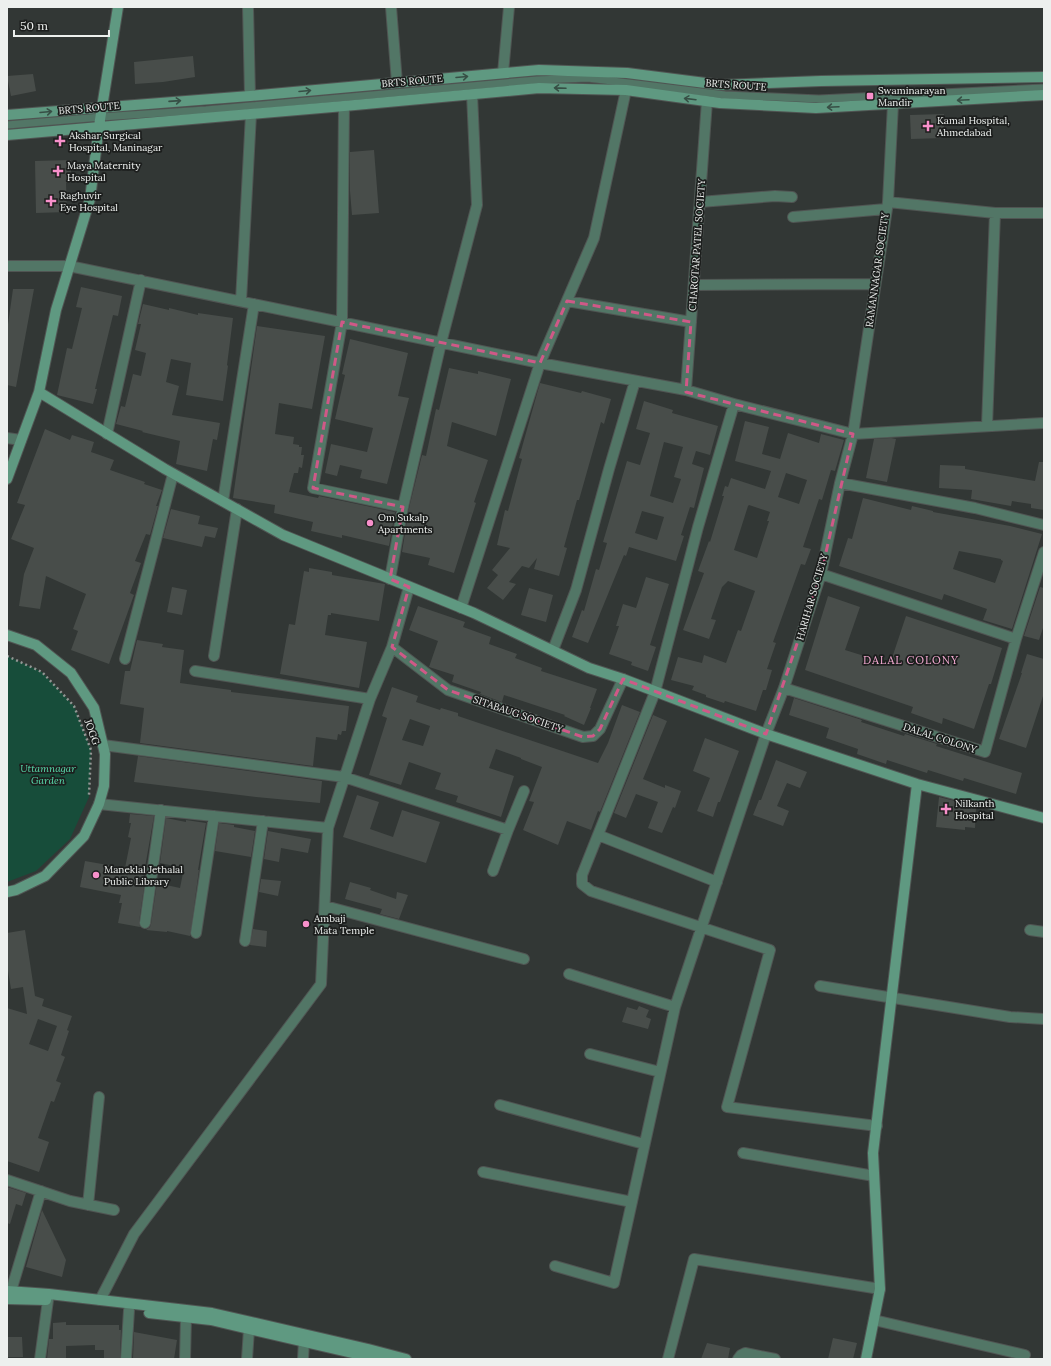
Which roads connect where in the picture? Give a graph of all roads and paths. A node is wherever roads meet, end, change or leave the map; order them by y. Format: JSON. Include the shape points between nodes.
{"nodes":[{"id":1,"x":118,"y":7,"type":"edge"},
{"id":2,"x":248,"y":7,"type":"edge"},
{"id":3,"x":391,"y":7,"type":"edge"},
{"id":4,"x":509,"y":7,"type":"edge"},
{"id":5,"x":504,"y":73,"type":"junction"},
{"id":6,"x":1044,"y":77,"type":"edge"},
{"id":7,"x":397,"y":83,"type":"junction"},
{"id":8,"x":1044,"y":88,"type":"edge"},
{"id":9,"x":626,"y":90,"type":"junction"},
{"id":10,"x":472,"y":94,"type":"junction"},
{"id":11,"x":1044,"y":95,"type":"edge"},
{"id":12,"x":250,"y":96,"type":"junction"},
{"id":13,"x":707,"y":101,"type":"junction"},
{"id":14,"x":893,"y":104,"type":"junction"},
{"id":15,"x":344,"y":106,"type":"junction"},
{"id":16,"x":251,"y":114,"type":"junction"},
{"id":17,"x":7,"y":115,"type":"edge"},
{"id":18,"x":101,"y":117,"type":"junction"},
{"id":19,"x":7,"y":125,"type":"edge"},
{"id":20,"x":7,"y":135,"type":"edge"},
{"id":21,"x":792,"y":196,"type":"dead end"},
{"id":22,"x":700,"y":202,"type":"junction"},
{"id":23,"x":887,"y":205,"type":"junction"},
{"id":24,"x":995,"y":213,"type":"junction"},
{"id":25,"x":1044,"y":213,"type":"edge"},
{"id":26,"x":794,"y":218,"type":"dead end"},
{"id":27,"x":7,"y":266,"type":"edge"},
{"id":28,"x":69,"y":266,"type":"junction"},
{"id":29,"x":140,"y":280,"type":"junction"},
{"id":30,"x":875,"y":284,"type":"junction"},
{"id":31,"x":694,"y":285,"type":"junction"},
{"id":32,"x":241,"y":301,"type":"junction"},
{"id":33,"x":567,"y":301,"type":"junction"},
{"id":34,"x":254,"y":304,"type":"junction"},
{"id":35,"x":342,"y":322,"type":"junction"},
{"id":36,"x":691,"y":322,"type":"junction"},
{"id":37,"x":440,"y":343,"type":"junction"},
{"id":38,"x":540,"y":364,"type":"junction"},
{"id":39,"x":636,"y":381,"type":"junction"},
{"id":40,"x":662,"y":385,"type":"junction"},
{"id":41,"x":686,"y":390,"type":"junction"},
{"id":42,"x":39,"y":392,"type":"junction"},
{"id":43,"x":729,"y":403,"type":"junction"},
{"id":44,"x":1044,"y":423,"type":"edge"},
{"id":45,"x":987,"y":426,"type":"junction"},
{"id":46,"x":107,"y":434,"type":"junction"},
{"id":47,"x":853,"y":434,"type":"junction"},
{"id":48,"x":7,"y":438,"type":"edge"},
{"id":49,"x":21,"y":440,"type":"junction"},
{"id":50,"x":173,"y":474,"type":"junction"},
{"id":51,"x":7,"y":479,"type":"edge"},
{"id":52,"x":840,"y":483,"type":"junction"},
{"id":53,"x":223,"y":501,"type":"junction"},
{"id":54,"x":403,"y":507,"type":"junction"},
{"id":55,"x":237,"y":509,"type":"junction"},
{"id":56,"x":1044,"y":525,"type":"edge"},
{"id":57,"x":1044,"y":552,"type":"edge"},
{"id":58,"x":821,"y":574,"type":"junction"},
{"id":59,"x":390,"y":579,"type":"junction"},
{"id":60,"x":409,"y":587,"type":"junction"},
{"id":61,"x":461,"y":608,"type":"junction"},
{"id":62,"x":7,"y":636,"type":"edge"},
{"id":63,"x":1016,"y":639,"type":"junction"},
{"id":64,"x":392,"y":647,"type":"junction"},
{"id":65,"x":553,"y":650,"type":"junction"},
{"id":66,"x":7,"y":656,"type":"edge"},
{"id":67,"x":214,"y":656,"type":"dead end"},
{"id":68,"x":125,"y":659,"type":"dead end"},
{"id":69,"x":195,"y":671,"type":"dead end"},
{"id":70,"x":623,"y":679,"type":"junction"},
{"id":71,"x":784,"y":688,"type":"junction"},
{"id":72,"x":655,"y":692,"type":"junction"},
{"id":73,"x":370,"y":699,"type":"junction"},
{"id":74,"x":766,"y":734,"type":"junction"},
{"id":75,"x":103,"y":745,"type":"junction"},
{"id":76,"x":344,"y":777,"type":"junction"},
{"id":77,"x":917,"y":784,"type":"junction"},
{"id":78,"x":524,"y":791,"type":"dead end"},
{"id":79,"x":89,"y":797,"type":"dead end"},
{"id":80,"x":99,"y":804,"type":"junction"},
{"id":81,"x":161,"y":810,"type":"junction"},
{"id":82,"x":214,"y":816,"type":"junction"},
{"id":83,"x":1044,"y":818,"type":"edge"},
{"id":84,"x":263,"y":821,"type":"junction"},
{"id":85,"x":328,"y":828,"type":"junction"},
{"id":86,"x":508,"y":830,"type":"junction"},
{"id":87,"x":598,"y":835,"type":"junction"},
{"id":88,"x":492,"y":871,"type":"dead end"},
{"id":89,"x":717,"y":882,"type":"junction"},
{"id":90,"x":7,"y":892,"type":"edge"},
{"id":91,"x":324,"y":906,"type":"junction"},
{"id":92,"x":145,"y":923,"type":"dead end"},
{"id":93,"x":701,"y":928,"type":"junction"},
{"id":94,"x":1030,"y":930,"type":"dead end"},
{"id":95,"x":1044,"y":932,"type":"edge"},
{"id":96,"x":196,"y":933,"type":"dead end"},
{"id":97,"x":245,"y":941,"type":"dead end"},
{"id":98,"x":524,"y":959,"type":"dead end"},
{"id":99,"x":569,"y":974,"type":"dead end"},
{"id":100,"x":820,"y":986,"type":"dead end"},
{"id":101,"x":892,"y":999,"type":"junction"},
{"id":102,"x":675,"y":1007,"type":"junction"},
{"id":103,"x":1044,"y":1019,"type":"edge"},
{"id":104,"x":590,"y":1054,"type":"dead end"},
{"id":105,"x":660,"y":1072,"type":"junction"},
{"id":106,"x":99,"y":1097,"type":"dead end"},
{"id":107,"x":500,"y":1105,"type":"dead end"},
{"id":108,"x":877,"y":1126,"type":"junction"},
{"id":109,"x":644,"y":1144,"type":"junction"},
{"id":110,"x":743,"y":1153,"type":"dead end"},
{"id":111,"x":483,"y":1172,"type":"dead end"},
{"id":112,"x":874,"y":1176,"type":"junction"},
{"id":113,"x":7,"y":1180,"type":"edge"},
{"id":114,"x":41,"y":1191,"type":"junction"},
{"id":115,"x":632,"y":1202,"type":"junction"},
{"id":116,"x":88,"y":1205,"type":"junction"},
{"id":117,"x":114,"y":1210,"type":"dead end"},
{"id":118,"x":555,"y":1266,"type":"dead end"},
{"id":119,"x":880,"y":1289,"type":"junction"},
{"id":120,"x":8,"y":1294,"type":"edge"},
{"id":121,"x":48,"y":1300,"type":"junction"},
{"id":122,"x":100,"y":1300,"type":"junction"},
{"id":123,"x":129,"y":1310,"type":"junction"},
{"id":124,"x":186,"y":1317,"type":"junction"},
{"id":125,"x":874,"y":1320,"type":"junction"},
{"id":126,"x":249,"y":1329,"type":"junction"},
{"id":127,"x":304,"y":1342,"type":"junction"},
{"id":128,"x":1025,"y":1355,"type":"dead end"},
{"id":129,"x":367,"y":1358,"type":"edge"},
{"id":130,"x":40,"y":1359,"type":"edge"},
{"id":131,"x":126,"y":1359,"type":"edge"},
{"id":132,"x":185,"y":1359,"type":"edge"},
{"id":133,"x":248,"y":1359,"type":"edge"},
{"id":134,"x":303,"y":1359,"type":"edge"},
{"id":135,"x":378,"y":1359,"type":"edge"},
{"id":136,"x":406,"y":1359,"type":"edge"},
{"id":137,"x":668,"y":1359,"type":"edge"},
{"id":138,"x":738,"y":1359,"type":"edge"},
{"id":139,"x":775,"y":1359,"type":"edge"},
{"id":140,"x":866,"y":1359,"type":"edge"}],
"edges":[{"from":1,"to":18,"type":"main road"},
{"from":2,"to":12,"type":"street"},
{"from":3,"to":7,"type":"street"},
{"from":4,"to":5,"type":"street"},
{"from":5,"to":6,"type":"main road","via":[[539,70],[627,73],[721,85]]},
{"from":7,"to":5,"type":"main road","one_way":true},
{"from":12,"to":7,"type":"main road","one_way":true},
{"from":8,"to":18,"type":"lane","name":"BRTS ROUTE","via":[[819,99],[725,95],[588,78],[536,80]]},
{"from":9,"to":10,"type":"main road","one_way":true,"via":[[539,88]]},
{"from":13,"to":9,"type":"main road","one_way":true},
{"from":9,"to":33,"type":"street","via":[[594,238]]},
{"from":10,"to":15,"type":"main road"},
{"from":10,"to":37,"type":"street","via":[[477,205]]},
{"from":11,"to":14,"type":"main road","one_way":true},
{"from":18,"to":12,"type":"main road","one_way":true},
{"from":14,"to":13,"type":"main road","one_way":true,"via":[[816,108]]},
{"from":13,"to":22,"type":"street","name":"CHAROTAR PATEL SOCIETY"},
{"from":14,"to":23,"type":"street","name":"RAMANNAGAR SOCIETY"},
{"from":15,"to":16,"type":"main road"},
{"from":15,"to":35,"type":"street"},
{"from":16,"to":18,"type":"main road"},
{"from":16,"to":32,"type":"street"},
{"from":17,"to":18,"type":"main road","one_way":true},
{"from":18,"to":19,"type":"lane","name":"BRTS ROUTE"},
{"from":18,"to":20,"type":"main road"},
{"from":18,"to":28,"type":"main road","via":[[90,199]]},
{"from":21,"to":22,"type":"street"},
{"from":22,"to":31,"type":"street","name":"CHAROTAR PATEL SOCIETY"},
{"from":23,"to":24,"type":"street"},
{"from":23,"to":26,"type":"street"},
{"from":23,"to":30,"type":"street","name":"RAMANNAGAR SOCIETY"},
{"from":24,"to":25,"type":"street"},
{"from":24,"to":45,"type":"street"},
{"from":27,"to":28,"type":"street"},
{"from":28,"to":29,"type":"street"},
{"from":28,"to":42,"type":"main road","via":[[56,310]]},
{"from":29,"to":32,"type":"street"},
{"from":29,"to":46,"type":"street"},
{"from":30,"to":31,"type":"street"},
{"from":30,"to":47,"type":"street","name":"RAMANNAGAR SOCIETY"},
{"from":31,"to":36,"type":"street","name":"CHAROTAR PATEL SOCIETY"},
{"from":32,"to":34,"type":"street"},
{"from":33,"to":36,"type":"street"},
{"from":33,"to":38,"type":"street"},
{"from":34,"to":35,"type":"street"},
{"from":34,"to":53,"type":"street"},
{"from":35,"to":37,"type":"street"},
{"from":35,"to":54,"type":"street","via":[[313,488]]},
{"from":36,"to":41,"type":"street","name":"CHAROTAR PATEL SOCIETY"},
{"from":37,"to":38,"type":"street"},
{"from":37,"to":54,"type":"street"},
{"from":38,"to":39,"type":"street"},
{"from":38,"to":61,"type":"street"},
{"from":39,"to":40,"type":"street"},
{"from":39,"to":65,"type":"street","via":[[576,590]]},
{"from":40,"to":41,"type":"street"},
{"from":40,"to":43,"type":"street"},
{"from":41,"to":43,"type":"street"},
{"from":42,"to":46,"type":"main road"},
{"from":42,"to":49,"type":"main road"},
{"from":43,"to":47,"type":"street"},
{"from":43,"to":72,"type":"street"},
{"from":44,"to":45,"type":"street"},
{"from":45,"to":47,"type":"street"},
{"from":46,"to":50,"type":"main road"},
{"from":47,"to":52,"type":"street","name":"HARIHAR SOCIETY"},
{"from":48,"to":49,"type":"street"},
{"from":49,"to":51,"type":"main road"},
{"from":50,"to":53,"type":"main road"},
{"from":50,"to":68,"type":"street"},
{"from":52,"to":56,"type":"street","via":[[975,508]]},
{"from":52,"to":58,"type":"street","name":"HARIHAR SOCIETY"},
{"from":53,"to":55,"type":"main road"},
{"from":54,"to":59,"type":"street"},
{"from":55,"to":59,"type":"main road","via":[[283,534]]},
{"from":55,"to":67,"type":"street"},
{"from":57,"to":63,"type":"street"},
{"from":58,"to":63,"type":"street"},
{"from":58,"to":71,"type":"street","name":"HARIHAR SOCIETY"},
{"from":59,"to":60,"type":"main road"},
{"from":60,"to":61,"type":"main road"},
{"from":60,"to":64,"type":"street"},
{"from":61,"to":65,"type":"main road"},
{"from":62,"to":75,"type":"main road","via":[[36,645],[71,673],[94,708]]},
{"from":63,"to":71,"type":"street","name":"DALAL COLONY","via":[[985,752]]},
{"from":64,"to":70,"type":"street","name":"SITABAUG SOCIETY","via":[[448,690],[583,737],[593,736],[600,729]]},
{"from":64,"to":73,"type":"street"},
{"from":65,"to":70,"type":"main road","via":[[589,668]]},
{"from":66,"to":79,"type":"path","name":"JOGG","via":[[42,672],[74,706],[91,750]]},
{"from":69,"to":73,"type":"street"},
{"from":70,"to":72,"type":"main road"},
{"from":71,"to":74,"type":"street","name":"HARIHAR SOCIETY"},
{"from":72,"to":74,"type":"main road"},
{"from":72,"to":87,"type":"street"},
{"from":73,"to":76,"type":"street"},
{"from":74,"to":77,"type":"main road"},
{"from":74,"to":89,"type":"street","name":"HARIHAR SOCIETY"},
{"from":75,"to":76,"type":"street"},
{"from":75,"to":80,"type":"main road","via":[[104,786]]},
{"from":76,"to":85,"type":"street"},
{"from":76,"to":86,"type":"street"},
{"from":77,"to":83,"type":"main road"},
{"from":77,"to":101,"type":"main road"},
{"from":78,"to":86,"type":"street"},
{"from":80,"to":81,"type":"street"},
{"from":80,"to":90,"type":"main road","via":[[84,836],[45,876]]},
{"from":81,"to":82,"type":"street"},
{"from":81,"to":92,"type":"street"},
{"from":82,"to":84,"type":"street"},
{"from":82,"to":96,"type":"street"},
{"from":84,"to":85,"type":"street"},
{"from":84,"to":97,"type":"street"},
{"from":85,"to":91,"type":"street"},
{"from":86,"to":88,"type":"street"},
{"from":87,"to":89,"type":"street"},
{"from":87,"to":93,"type":"street","via":[[582,875],[582,884],[591,891]]},
{"from":89,"to":93,"type":"street","name":"HARIHAR SOCIETY"},
{"from":91,"to":98,"type":"street"},
{"from":91,"to":122,"type":"street","via":[[321,984],[134,1234]]},
{"from":93,"to":102,"type":"street","name":"HARIHAR SOCIETY"},
{"from":93,"to":108,"type":"street","via":[[770,950],[726,1107]]},
{"from":94,"to":95,"type":"street"},
{"from":99,"to":102,"type":"street"},
{"from":100,"to":101,"type":"street"},
{"from":101,"to":103,"type":"street","via":[[1010,1017]]},
{"from":101,"to":108,"type":"main road"},
{"from":102,"to":105,"type":"street","name":"HARIHAR SOCIETY"},
{"from":104,"to":105,"type":"street"},
{"from":105,"to":109,"type":"street","name":"HARIHAR SOCIETY"},
{"from":106,"to":116,"type":"street"},
{"from":107,"to":109,"type":"street"},
{"from":108,"to":112,"type":"main road","via":[[873,1153]]},
{"from":109,"to":115,"type":"street","name":"HARIHAR SOCIETY"},
{"from":110,"to":112,"type":"street"},
{"from":111,"to":115,"type":"street"},
{"from":112,"to":119,"type":"main road"},
{"from":113,"to":114,"type":"street"},
{"from":114,"to":116,"type":"street"},
{"from":114,"to":120,"type":"street"},
{"from":115,"to":118,"type":"street","name":"HARIHAR SOCIETY","via":[[614,1283]]},
{"from":116,"to":117,"type":"street"},
{"from":119,"to":125,"type":"main road"},
{"from":119,"to":137,"type":"street","via":[[694,1259]]},
{"from":120,"to":121,"type":"main road"},
{"from":120,"to":122,"type":"main road","via":[[49,1294]]},
{"from":121,"to":123,"type":"main road"},
{"from":121,"to":130,"type":"street"},
{"from":122,"to":136,"type":"main road","via":[[212,1313]]},
{"from":123,"to":124,"type":"main road"},
{"from":123,"to":131,"type":"street"},
{"from":124,"to":126,"type":"main road"},
{"from":124,"to":132,"type":"street"},
{"from":125,"to":128,"type":"street"},
{"from":125,"to":140,"type":"main road"},
{"from":126,"to":127,"type":"main road"},
{"from":126,"to":133,"type":"street"},
{"from":127,"to":129,"type":"main road"},
{"from":127,"to":134,"type":"street"},
{"from":129,"to":135,"type":"main road"},
{"from":138,"to":139,"type":"street","via":[[745,1353]]}]}
